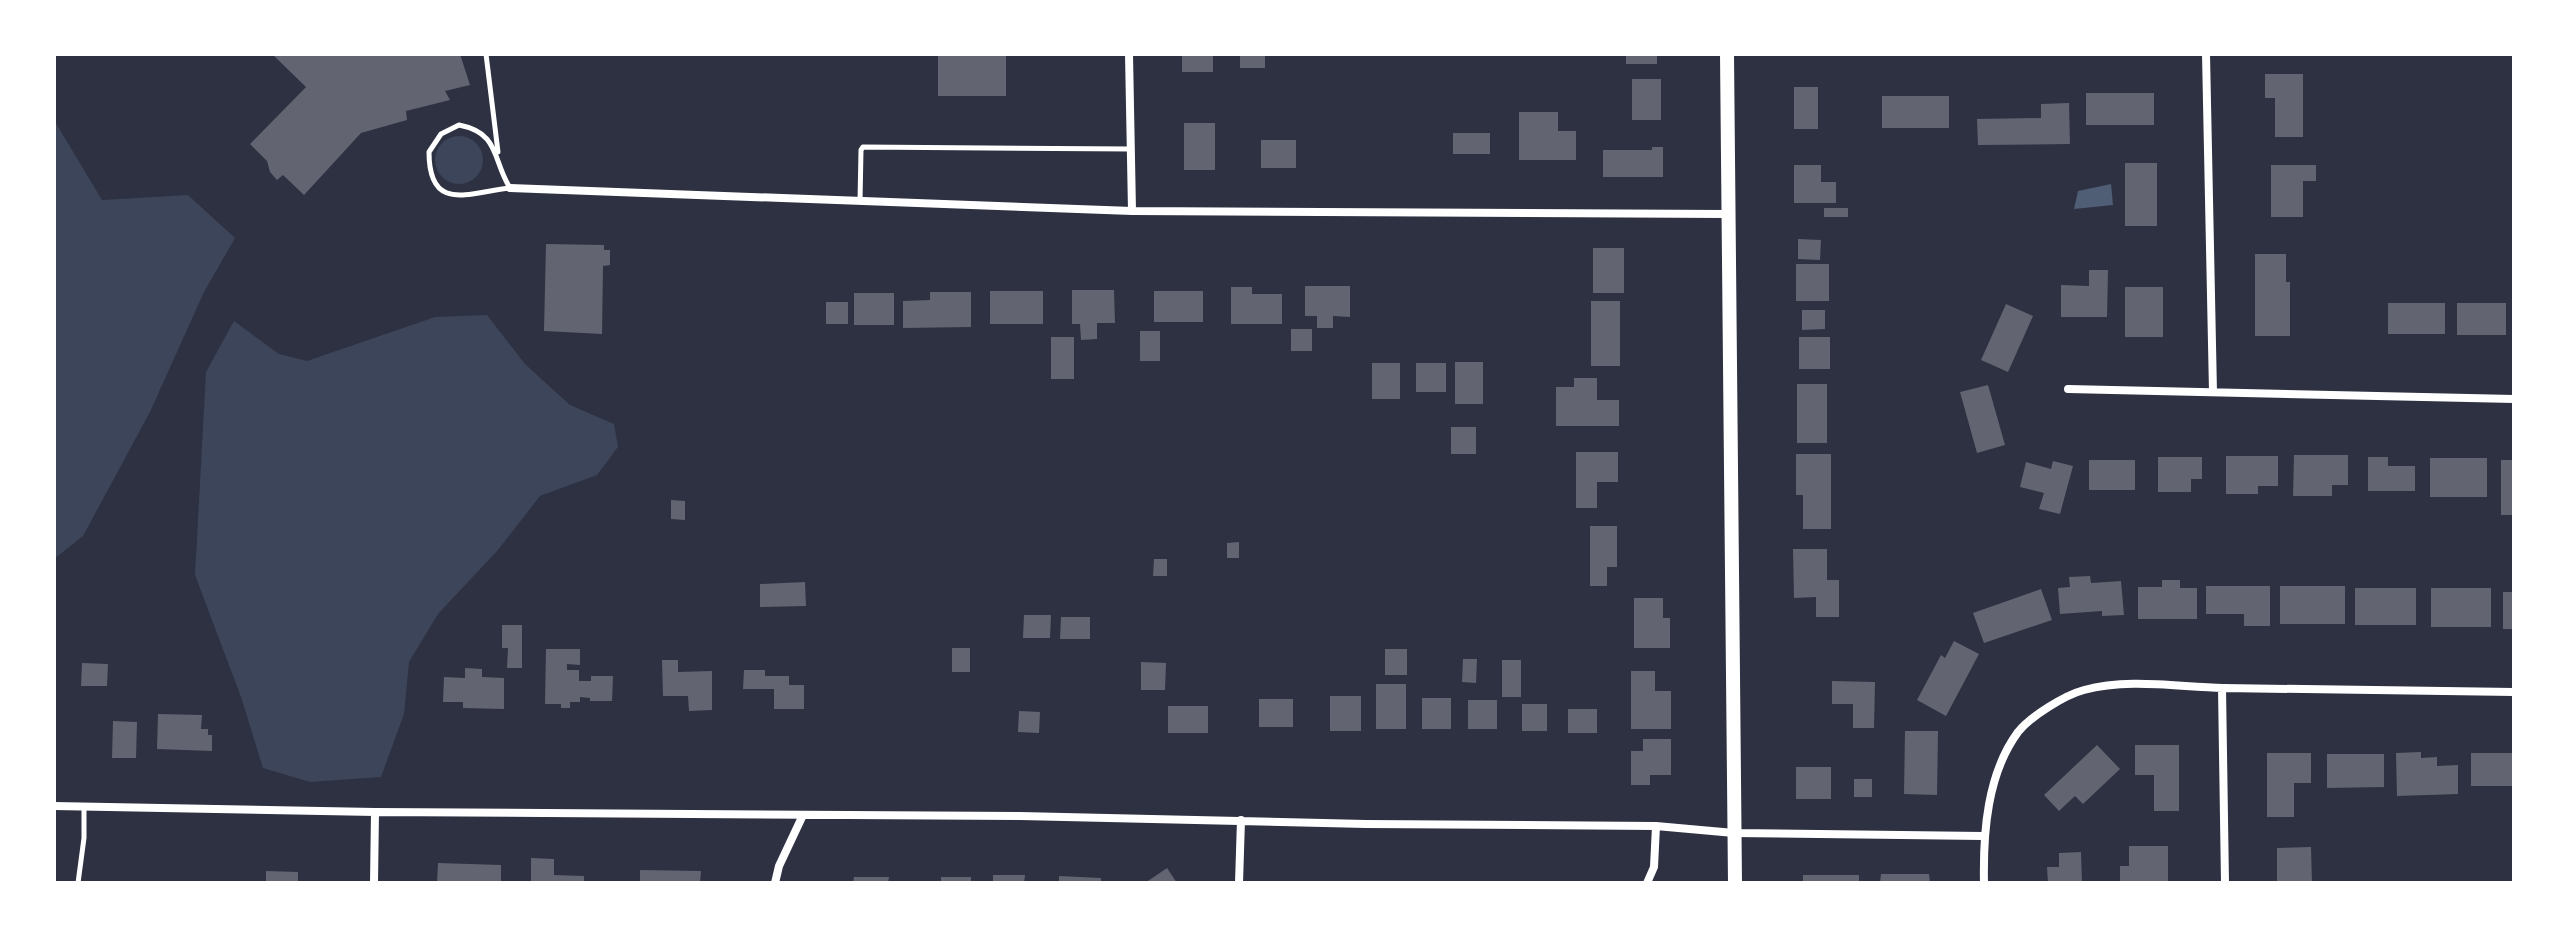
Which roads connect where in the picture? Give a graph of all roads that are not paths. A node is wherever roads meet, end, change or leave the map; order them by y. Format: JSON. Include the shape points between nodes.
{"nodes":[{"id":1,"x":486,"y":54,"type":"edge"},
{"id":2,"x":1129,"y":54,"type":"edge"},
{"id":3,"x":1727,"y":54,"type":"edge"},
{"id":4,"x":2206,"y":54,"type":"edge"},
{"id":5,"x":1131,"y":149,"type":"junction"},
{"id":6,"x":498,"y":157,"type":"junction"},
{"id":7,"x":510,"y":188,"type":"junction"},
{"id":8,"x":860,"y":201,"type":"junction"},
{"id":9,"x":1132,"y":211,"type":"junction"},
{"id":10,"x":1728,"y":214,"type":"junction"},
{"id":11,"x":2068,"y":389,"type":"dead end"},
{"id":12,"x":2213,"y":392,"type":"junction"},
{"id":13,"x":2514,"y":399,"type":"edge"},
{"id":14,"x":2222,"y":688,"type":"junction"},
{"id":15,"x":2514,"y":692,"type":"edge"},
{"id":16,"x":54,"y":806,"type":"edge"},
{"id":17,"x":84,"y":806,"type":"junction"},
{"id":18,"x":375,"y":812,"type":"junction"},
{"id":19,"x":803,"y":815,"type":"junction"},
{"id":20,"x":1241,"y":820,"type":"junction"},
{"id":21,"x":1656,"y":826,"type":"junction"},
{"id":22,"x":1734,"y":833,"type":"junction"},
{"id":23,"x":1983,"y":836,"type":"junction"},
{"id":24,"x":78,"y":883,"type":"edge"},
{"id":25,"x":374,"y":883,"type":"edge"},
{"id":26,"x":775,"y":883,"type":"edge"},
{"id":27,"x":1239,"y":883,"type":"edge"},
{"id":28,"x":1647,"y":883,"type":"edge"},
{"id":29,"x":1735,"y":883,"type":"edge"},
{"id":30,"x":1984,"y":883,"type":"edge"},
{"id":31,"x":2225,"y":883,"type":"edge"}],
"edges":[{"from":1,"to":6,"type":"lane"},
{"from":2,"to":5,"type":"street"},
{"from":3,"to":10,"type":"street"},
{"from":4,"to":12,"type":"street"},
{"from":5,"to":8,"type":"lane","via":[[863,147]]},
{"from":5,"to":9,"type":"street"},
{"from":6,"to":7,"type":"lane"},
{"from":6,"to":7,"type":"lane","via":[[487,136],[459,125],[441,134],[429,152],[432,175],[450,195]]},
{"from":7,"to":8,"type":"street"},
{"from":8,"to":9,"type":"street"},
{"from":9,"to":10,"type":"street"},
{"from":10,"to":22,"type":"street"},
{"from":11,"to":12,"type":"street"},
{"from":12,"to":13,"type":"street"},
{"from":14,"to":15,"type":"street"},
{"from":14,"to":23,"type":"street","via":[[2119,684],[2082,690],[2050,706],[2019,731],[1999,769]]},
{"from":14,"to":31,"type":"street"},
{"from":16,"to":17,"type":"street"},
{"from":17,"to":18,"type":"street"},
{"from":17,"to":24,"type":"lane"},
{"from":18,"to":19,"type":"street"},
{"from":18,"to":25,"type":"street"},
{"from":19,"to":20,"type":"street"},
{"from":19,"to":26,"type":"street"},
{"from":20,"to":21,"type":"street"},
{"from":20,"to":27,"type":"street"},
{"from":21,"to":22,"type":"street"},
{"from":21,"to":28,"type":"street","via":[[1654,867]]},
{"from":22,"to":23,"type":"street"},
{"from":22,"to":29,"type":"street"},
{"from":23,"to":30,"type":"street"}]}
